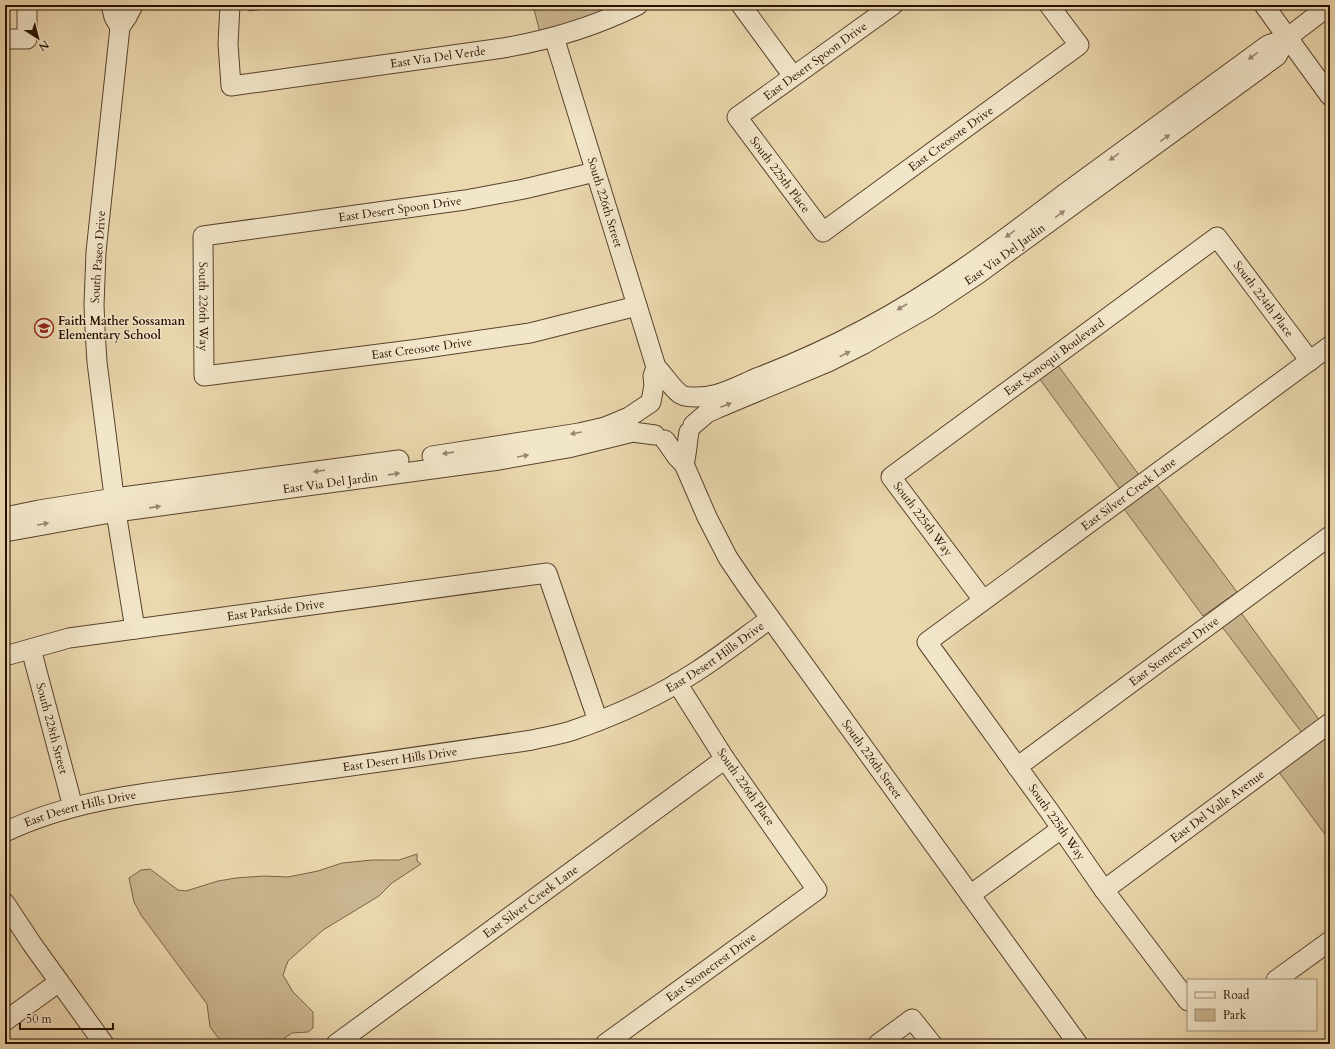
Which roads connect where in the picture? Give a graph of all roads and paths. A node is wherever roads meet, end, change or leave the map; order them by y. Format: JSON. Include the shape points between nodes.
{"nodes":[{"id":1,"x":27,"y":5,"type":"edge"},
{"id":2,"x":111,"y":5,"type":"edge"},
{"id":3,"x":133,"y":5,"type":"edge"},
{"id":4,"x":230,"y":5,"type":"edge"},
{"id":5,"x":638,"y":5,"type":"edge"},
{"id":6,"x":741,"y":5,"type":"edge"},
{"id":7,"x":893,"y":5,"type":"edge"},
{"id":8,"x":1049,"y":5,"type":"edge"},
{"id":9,"x":1264,"y":5,"type":"edge"},
{"id":10,"x":1330,"y":6,"type":"edge"},
{"id":11,"x":120,"y":27,"type":"junction"},
{"id":12,"x":554,"y":37,"type":"junction"},
{"id":13,"x":1287,"y":38,"type":"junction"},
{"id":14,"x":5,"y":39,"type":"edge"},
{"id":15,"x":793,"y":76,"type":"junction"},
{"id":16,"x":1330,"y":96,"type":"edge"},
{"id":17,"x":737,"y":117,"type":"joint"},
{"id":18,"x":595,"y":172,"type":"junction"},
{"id":19,"x":823,"y":232,"type":"joint"},
{"id":20,"x":203,"y":236,"type":"joint"},
{"id":21,"x":1217,"y":237,"type":"joint"},
{"id":22,"x":637,"y":306,"type":"junction"},
{"id":23,"x":1330,"y":346,"type":"edge"},
{"id":24,"x":1310,"y":361,"type":"junction"},
{"id":25,"x":656,"y":367,"type":"junction"},
{"id":26,"x":204,"y":376,"type":"joint"},
{"id":27,"x":682,"y":395,"type":"junction"},
{"id":28,"x":651,"y":403,"type":"junction"},
{"id":29,"x":691,"y":429,"type":"junction"},
{"id":30,"x":660,"y":438,"type":"junction"},
{"id":31,"x":684,"y":464,"type":"junction"},
{"id":32,"x":891,"y":477,"type":"joint"},
{"id":33,"x":115,"y":505,"type":"junction"},
{"id":34,"x":5,"y":518,"type":"edge"},
{"id":35,"x":5,"y":532,"type":"edge"},
{"id":36,"x":1330,"y":536,"type":"edge"},
{"id":37,"x":983,"y":600,"type":"junction"},
{"id":38,"x":770,"y":619,"type":"junction"},
{"id":39,"x":135,"y":629,"type":"junction"},
{"id":40,"x":927,"y":642,"type":"joint"},
{"id":41,"x":31,"y":649,"type":"junction"},
{"id":42,"x":5,"y":656,"type":"edge"},
{"id":43,"x":677,"y":682,"type":"junction"},
{"id":44,"x":598,"y":720,"type":"junction"},
{"id":45,"x":1330,"y":723,"type":"edge"},
{"id":46,"x":725,"y":759,"type":"junction"},
{"id":47,"x":1017,"y":767,"type":"junction"},
{"id":48,"x":73,"y":807,"type":"junction"},
{"id":49,"x":1062,"y":829,"type":"junction"},
{"id":50,"x":5,"y":832,"type":"edge"},
{"id":51,"x":818,"y":890,"type":"joint"},
{"id":52,"x":1104,"y":890,"type":"junction"},
{"id":53,"x":970,"y":895,"type":"junction"},
{"id":54,"x":5,"y":903,"type":"edge"},
{"id":55,"x":1330,"y":941,"type":"edge"},
{"id":56,"x":1277,"y":979,"type":"edge"},
{"id":57,"x":59,"y":982,"type":"junction"},
{"id":58,"x":1187,"y":1000,"type":"edge"},
{"id":59,"x":5,"y":1021,"type":"edge"},
{"id":60,"x":104,"y":1044,"type":"edge"},
{"id":61,"x":336,"y":1044,"type":"edge"},
{"id":62,"x":605,"y":1044,"type":"edge"},
{"id":63,"x":878,"y":1044,"type":"edge"},
{"id":64,"x":932,"y":1044,"type":"edge"},
{"id":65,"x":1078,"y":1044,"type":"edge"}],
"edges":[{"from":1,"to":14,"type":"street","via":[[27,39]]},
{"from":2,"to":11,"type":"street"},
{"from":3,"to":11,"type":"street","name":"South Paseo Drive"},
{"from":4,"to":12,"type":"street","name":"East Via Del Verde","via":[[228,44],[231,86],[503,48]]},
{"from":5,"to":12,"type":"street","name":"East Via Del Verde"},
{"from":6,"to":15,"type":"street"},
{"from":7,"to":15,"type":"street","name":"East Desert Spoon Drive"},
{"from":8,"to":19,"type":"street","name":"East Creosote Drive","via":[[1079,45]]},
{"from":9,"to":13,"type":"street"},
{"from":10,"to":13,"type":"street","name":"East Via Del Jardin"},
{"from":11,"to":33,"type":"street","name":"South Paseo Drive","via":[[96,252],[94,305],[97,362]]},
{"from":12,"to":18,"type":"street","name":"South 226th Street"},
{"from":13,"to":16,"type":"street"},
{"from":13,"to":27,"type":"street","name":"East Via Del Jardin","one_way":true,"via":[[1268,45],[960,271],[905,305],[842,340],[730,389],[703,398]]},
{"from":29,"to":13,"type":"street","name":"East Via Del Jardin","one_way":true,"via":[[707,414],[718,408],[828,362],[927,308],[978,274],[1277,56]]},
{"from":15,"to":17,"type":"street","name":"East Desert Spoon Drive"},
{"from":17,"to":19,"type":"street","name":"South 225th Place"},
{"from":18,"to":20,"type":"street","name":"East Desert Spoon Drive","via":[[465,200]]},
{"from":18,"to":22,"type":"street","name":"South 226th Street"},
{"from":20,"to":26,"type":"street","name":"South 226th Way"},
{"from":21,"to":24,"type":"street","name":"South 224th Place"},
{"from":21,"to":32,"type":"street","name":"East Sonoqui Boulevard"},
{"from":22,"to":25,"type":"street","name":"South 226th Street"},
{"from":22,"to":26,"type":"street","name":"East Creosote Drive","via":[[530,333]]},
{"from":23,"to":24,"type":"street","name":"East Silver Creek Lane"},
{"from":24,"to":37,"type":"street","name":"East Silver Creek Lane"},
{"from":25,"to":27,"type":"street","name":"South 226th Street","via":[[672,388]]},
{"from":25,"to":28,"type":"street","name":"South 226th Street"},
{"from":27,"to":28,"type":"street","via":[[664,393],[654,398]]},
{"from":27,"to":29,"type":"street","via":[[689,400],[695,412]]},
{"from":28,"to":30,"type":"street","via":[[647,409],[647,424]]},
{"from":28,"to":33,"type":"street","name":"East Via Del Jardin","one_way":true,"via":[[620,421],[579,433]]},
{"from":29,"to":30,"type":"street","via":[[679,440]]},
{"from":29,"to":31,"type":"street"},
{"from":30,"to":31,"type":"street","name":"South 226th Street"},
{"from":33,"to":30,"type":"street","name":"East Via Del Jardin","one_way":true,"via":[[499,460],[568,448],[633,432]]},
{"from":31,"to":38,"type":"street","name":"South 226th Street","via":[[728,558]]},
{"from":32,"to":37,"type":"street","name":"South 225th Way"},
{"from":33,"to":34,"type":"street","name":"East Via Del Jardin","via":[[39,510]]},
{"from":35,"to":33,"type":"street","name":"East Via Del Jardin","one_way":true},
{"from":33,"to":39,"type":"street","name":"South Paseo Drive"},
{"from":36,"to":47,"type":"street","name":"East Stonecrest Drive"},
{"from":37,"to":40,"type":"street","name":"East Silver Creek Lane"},
{"from":38,"to":43,"type":"street","name":"East Desert Hills Drive","via":[[697,671]]},
{"from":38,"to":53,"type":"street","name":"South 226th Street"},
{"from":39,"to":41,"type":"street","name":"East Parkside Drive","via":[[69,638]]},
{"from":39,"to":44,"type":"street","name":"East Parkside Drive","via":[[547,573]]},
{"from":40,"to":47,"type":"street","name":"South 225th Way"},
{"from":41,"to":42,"type":"street","name":"East Parkside Drive"},
{"from":41,"to":48,"type":"street","name":"South 228th Street"},
{"from":43,"to":44,"type":"street","name":"East Desert Hills Drive"},
{"from":43,"to":46,"type":"street","name":"South 226th Place"},
{"from":44,"to":48,"type":"street","name":"East Desert Hills Drive","via":[[570,731],[532,740],[145,792]]},
{"from":45,"to":52,"type":"street","name":"East Del Valle Avenue"},
{"from":46,"to":51,"type":"street","name":"South 226th Place"},
{"from":46,"to":61,"type":"street","name":"East Silver Creek Lane"},
{"from":47,"to":49,"type":"street","name":"South 225th Way"},
{"from":48,"to":50,"type":"street","name":"East Desert Hills Drive","via":[[25,822]]},
{"from":49,"to":52,"type":"street","name":"South 225th Way"},
{"from":49,"to":53,"type":"street"},
{"from":51,"to":62,"type":"street","name":"East Stonecrest Drive"},
{"from":52,"to":58,"type":"street","name":"South 225th Way"},
{"from":53,"to":65,"type":"street","name":"South 226th Street"},
{"from":54,"to":57,"type":"street"},
{"from":55,"to":56,"type":"street"},
{"from":57,"to":59,"type":"street"},
{"from":57,"to":60,"type":"street"},
{"from":63,"to":64,"type":"street","via":[[912,1019]]}]}
